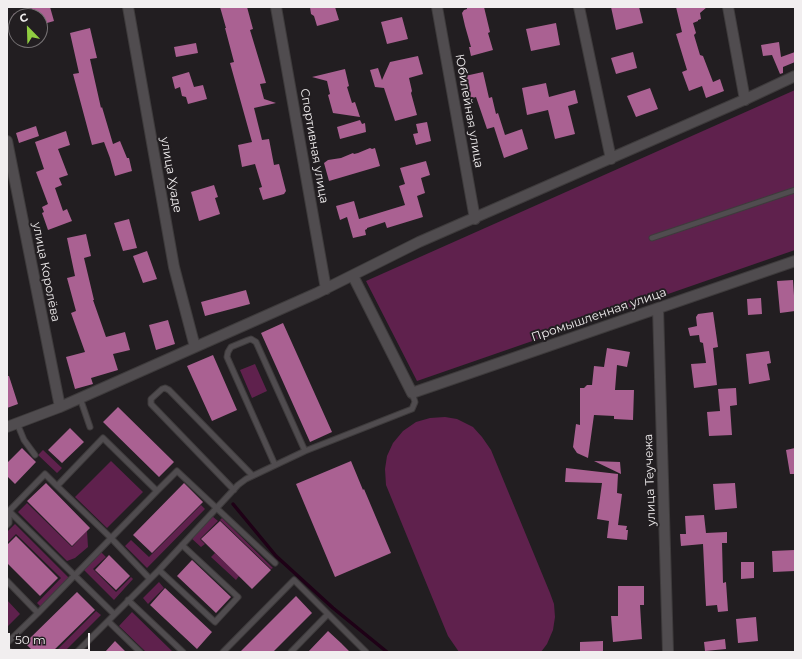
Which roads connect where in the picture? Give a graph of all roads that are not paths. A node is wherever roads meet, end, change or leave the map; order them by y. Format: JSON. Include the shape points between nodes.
{"nodes":[{"id":1,"x":128,"y":7,"type":"edge"},
{"id":2,"x":276,"y":7,"type":"edge"},
{"id":3,"x":437,"y":7,"type":"edge"},
{"id":4,"x":579,"y":7,"type":"edge"},
{"id":5,"x":728,"y":7,"type":"edge"},
{"id":6,"x":795,"y":76,"type":"edge"},
{"id":7,"x":745,"y":100,"type":"junction"},
{"id":8,"x":7,"y":142,"type":"edge"},
{"id":9,"x":611,"y":159,"type":"junction"},
{"id":10,"x":795,"y":190,"type":"edge"},
{"id":11,"x":475,"y":219,"type":"junction"},
{"id":12,"x":652,"y":238,"type":"dead end"},
{"id":13,"x":795,"y":261,"type":"edge"},
{"id":14,"x":353,"y":276,"type":"junction"},
{"id":15,"x":326,"y":289,"type":"junction"},
{"id":16,"x":658,"y":308,"type":"junction"},
{"id":17,"x":195,"y":347,"type":"junction"},
{"id":18,"x":412,"y":394,"type":"junction"},
{"id":19,"x":80,"y":398,"type":"junction"},
{"id":20,"x":60,"y":407,"type":"junction"},
{"id":21,"x":17,"y":423,"type":"junction"},
{"id":22,"x":90,"y":426,"type":"dead end"},
{"id":23,"x":7,"y":427,"type":"edge"},
{"id":24,"x":306,"y":451,"type":"junction"},
{"id":25,"x":35,"y":455,"type":"dead end"},
{"id":26,"x":276,"y":465,"type":"junction"},
{"id":27,"x":252,"y":475,"type":"junction"},
{"id":28,"x":57,"y":486,"type":"junction"},
{"id":29,"x":234,"y":490,"type":"junction"},
{"id":30,"x":157,"y":491,"type":"junction"},
{"id":31,"x":216,"y":509,"type":"junction"},
{"id":32,"x":9,"y":510,"type":"junction"},
{"id":33,"x":7,"y":525,"type":"edge"},
{"id":34,"x":110,"y":538,"type":"junction"},
{"id":35,"x":182,"y":545,"type":"junction"},
{"id":36,"x":274,"y":563,"type":"dead end"},
{"id":37,"x":158,"y":570,"type":"junction"},
{"id":38,"x":75,"y":574,"type":"junction"},
{"id":39,"x":150,"y":578,"type":"junction"},
{"id":40,"x":7,"y":581,"type":"edge"},
{"id":41,"x":128,"y":600,"type":"junction"},
{"id":42,"x":38,"y":613,"type":"junction"},
{"id":43,"x":114,"y":614,"type":"junction"},
{"id":44,"x":328,"y":614,"type":"junction"},
{"id":45,"x":108,"y":621,"type":"junction"},
{"id":46,"x":7,"y":643,"type":"edge"},
{"id":47,"x":7,"y":649,"type":"edge"},
{"id":48,"x":10,"y":652,"type":"edge"},
{"id":49,"x":77,"y":652,"type":"edge"},
{"id":50,"x":140,"y":652,"type":"edge"},
{"id":51,"x":183,"y":652,"type":"edge"},
{"id":52,"x":223,"y":652,"type":"edge"},
{"id":53,"x":291,"y":652,"type":"edge"},
{"id":54,"x":366,"y":652,"type":"edge"},
{"id":55,"x":668,"y":652,"type":"edge"}],
"edges":[{"from":1,"to":17,"type":"street","name":"улица Хуаде","via":[[174,267]]},
{"from":2,"to":15,"type":"street","name":"Спортивная улица"},
{"from":3,"to":11,"type":"street","name":"Юбилейная улица"},
{"from":4,"to":9,"type":"street"},
{"from":5,"to":7,"type":"street"},
{"from":6,"to":7,"type":"street"},
{"from":7,"to":9,"type":"street"},
{"from":8,"to":20,"type":"street","name":"улица Королёва"},
{"from":9,"to":11,"type":"street"},
{"from":10,"to":12,"type":"lane"},
{"from":11,"to":14,"type":"street","via":[[419,242]]},
{"from":13,"to":16,"type":"street","name":"Промышленная улица"},
{"from":14,"to":15,"type":"street"},
{"from":14,"to":18,"type":"street"},
{"from":15,"to":17,"type":"street"},
{"from":16,"to":18,"type":"street","name":"Промышленная улица"},
{"from":16,"to":55,"type":"street","name":"улица Теучежа"},
{"from":17,"to":19,"type":"street"},
{"from":18,"to":24,"type":"lane","via":[[415,402],[412,409]]},
{"from":19,"to":20,"type":"street"},
{"from":19,"to":22,"type":"lane"},
{"from":20,"to":21,"type":"street"},
{"from":21,"to":23,"type":"street"},
{"from":21,"to":25,"type":"lane","via":[[24,440]]},
{"from":24,"to":26,"type":"lane"},
{"from":24,"to":26,"type":"lane","via":[[256,342],[251,339],[231,347],[228,357]]},
{"from":26,"to":27,"type":"lane"},
{"from":27,"to":29,"type":"lane"},
{"from":27,"to":29,"type":"lane","via":[[169,390],[162,389],[151,399],[151,404]]},
{"from":28,"to":30,"type":"lane","via":[[103,438]]},
{"from":28,"to":32,"type":"lane","via":[[45,474]]},
{"from":28,"to":34,"type":"lane"},
{"from":29,"to":31,"type":"lane"},
{"from":30,"to":31,"type":"lane","via":[[177,471]]},
{"from":30,"to":34,"type":"lane"},
{"from":31,"to":35,"type":"lane"},
{"from":31,"to":36,"type":"lane"},
{"from":32,"to":33,"type":"lane"},
{"from":32,"to":38,"type":"lane"},
{"from":34,"to":38,"type":"lane"},
{"from":34,"to":39,"type":"lane"},
{"from":35,"to":37,"type":"lane"},
{"from":35,"to":37,"type":"lane","via":[[238,597],[215,622]]},
{"from":37,"to":39,"type":"lane"},
{"from":38,"to":42,"type":"lane"},
{"from":38,"to":43,"type":"lane"},
{"from":39,"to":41,"type":"lane"},
{"from":40,"to":42,"type":"lane"},
{"from":41,"to":43,"type":"lane"},
{"from":41,"to":51,"type":"lane"},
{"from":42,"to":46,"type":"lane"},
{"from":43,"to":45,"type":"lane"},
{"from":44,"to":52,"type":"lane","via":[[294,580]]},
{"from":44,"to":53,"type":"lane"},
{"from":44,"to":54,"type":"lane"},
{"from":45,"to":49,"type":"lane"},
{"from":45,"to":50,"type":"lane"},
{"from":47,"to":48,"type":"lane"}]}
